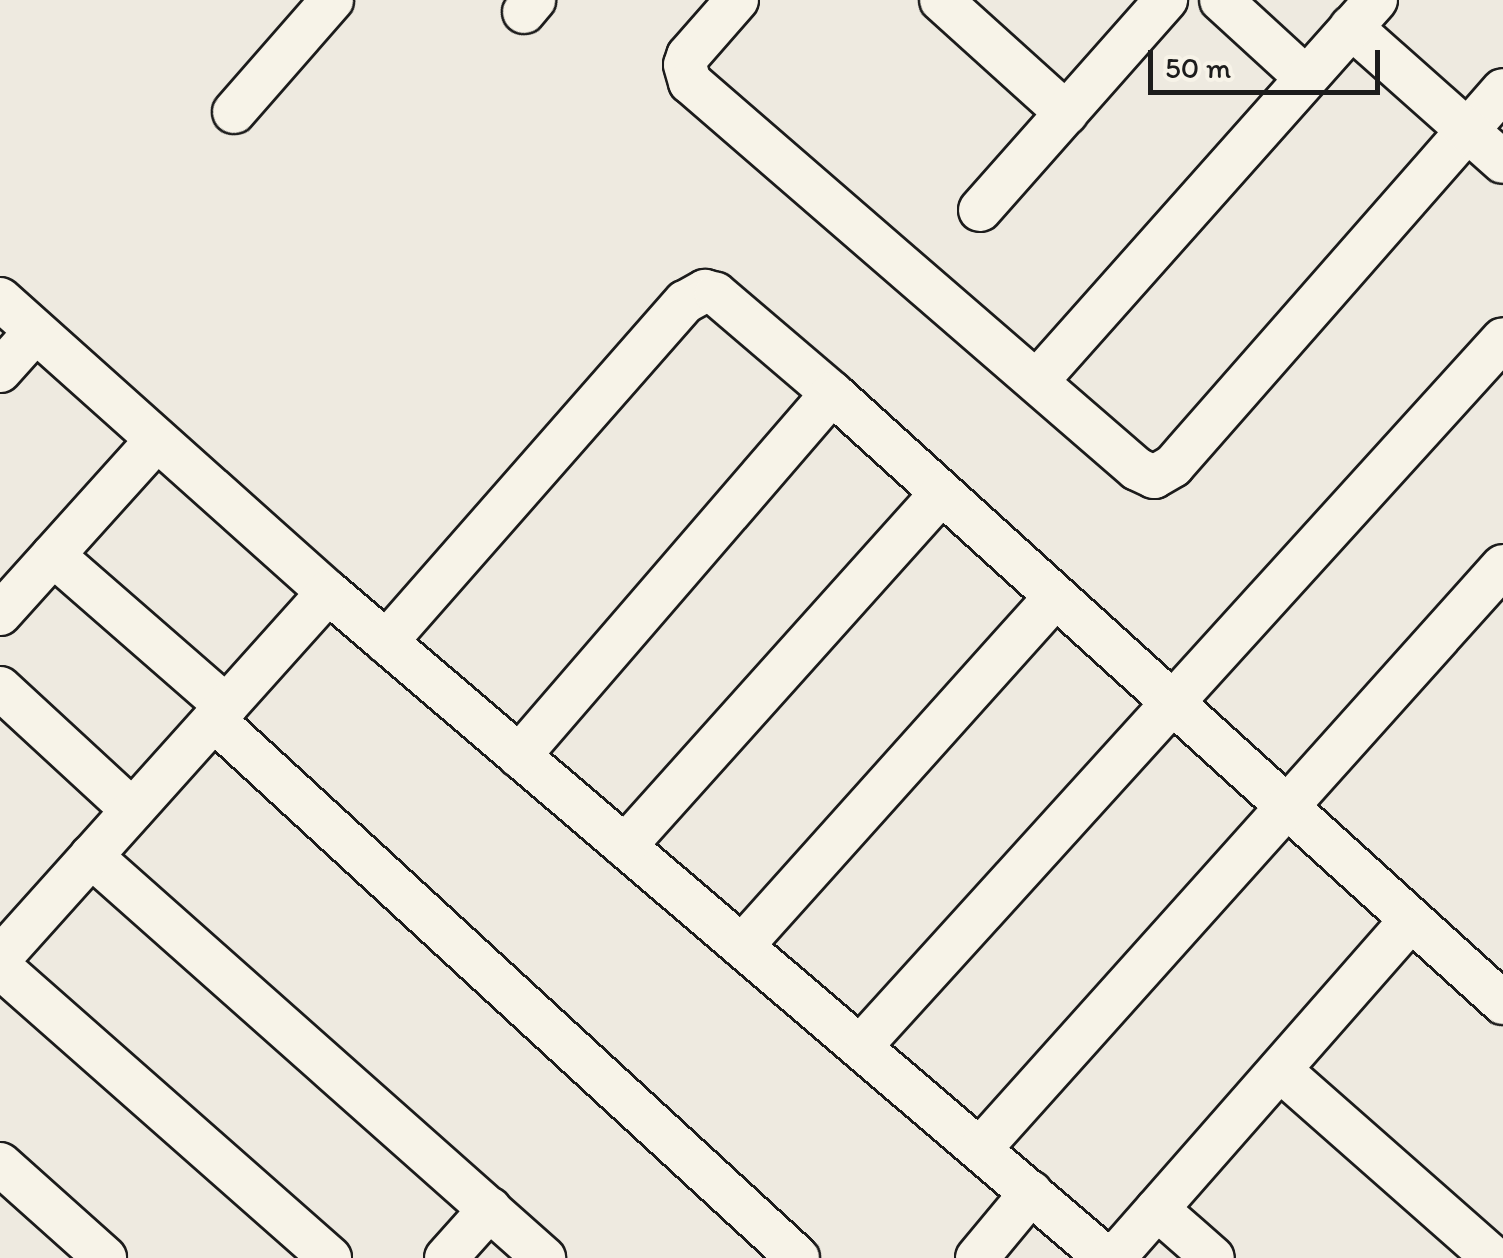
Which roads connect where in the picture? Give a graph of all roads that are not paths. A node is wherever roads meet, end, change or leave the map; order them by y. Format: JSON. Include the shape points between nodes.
{"nodes":[{"id":1,"x":332,"y":0,"type":"edge"},
{"id":2,"x":737,"y":0,"type":"edge"},
{"id":3,"x":1166,"y":0,"type":"edge"},
{"id":4,"x":1221,"y":0,"type":"edge"},
{"id":5,"x":952,"y":4,"type":"edge"},
{"id":6,"x":1364,"y":14,"type":"edge"},
{"id":7,"x":1306,"y":78,"type":"junction"},
{"id":8,"x":1503,"y":90,"type":"edge"},
{"id":9,"x":234,"y":112,"type":"dead end"},
{"id":10,"x":1066,"y":113,"type":"junction"},
{"id":11,"x":1468,"y":130,"type":"junction"},
{"id":12,"x":1503,"y":162,"type":"edge"},
{"id":13,"x":980,"y":210,"type":"dead end"},
{"id":14,"x":0,"y":299,"type":"edge"},
{"id":15,"x":35,"y":332,"type":"junction"},
{"id":16,"x":1503,"y":339,"type":"edge"},
{"id":17,"x":0,"y":372,"type":"edge"},
{"id":18,"x":1037,"y":380,"type":"junction"},
{"id":19,"x":832,"y":392,"type":"junction"},
{"id":20,"x":155,"y":442,"type":"junction"},
{"id":21,"x":942,"y":493,"type":"junction"},
{"id":22,"x":53,"y":555,"type":"junction"},
{"id":23,"x":1503,"y":566,"type":"edge"},
{"id":24,"x":328,"y":592,"type":"junction"},
{"id":25,"x":1056,"y":598,"type":"junction"},
{"id":26,"x":0,"y":614,"type":"edge"},
{"id":27,"x":386,"y":642,"type":"junction"},
{"id":28,"x":0,"y":688,"type":"edge"},
{"id":29,"x":1172,"y":704,"type":"junction"},
{"id":30,"x":220,"y":713,"type":"junction"},
{"id":31,"x":519,"y":756,"type":"junction"},
{"id":32,"x":1288,"y":809,"type":"junction"},
{"id":33,"x":132,"y":810,"type":"junction"},
{"id":34,"x":625,"y":846,"type":"junction"},
{"id":35,"x":91,"y":856,"type":"junction"},
{"id":36,"x":1411,"y":920,"type":"junction"},
{"id":37,"x":742,"y":946,"type":"junction"},
{"id":38,"x":2,"y":953,"type":"edge"},
{"id":39,"x":1503,"y":1003,"type":"edge"},
{"id":40,"x":860,"y":1048,"type":"junction"},
{"id":41,"x":1280,"y":1070,"type":"junction"},
{"id":42,"x":980,"y":1150,"type":"junction"},
{"id":43,"x":7,"y":1184,"type":"edge"},
{"id":44,"x":1031,"y":1193,"type":"junction"},
{"id":45,"x":490,"y":1209,"type":"junction"},
{"id":46,"x":1157,"y":1209,"type":"junction"},
{"id":47,"x":106,"y":1258,"type":"edge"},
{"id":48,"x":330,"y":1258,"type":"edge"},
{"id":49,"x":446,"y":1258,"type":"edge"},
{"id":50,"x":544,"y":1258,"type":"edge"},
{"id":51,"x":798,"y":1258,"type":"edge"},
{"id":52,"x":977,"y":1258,"type":"edge"},
{"id":53,"x":1106,"y":1258,"type":"edge"},
{"id":54,"x":1114,"y":1258,"type":"edge"},
{"id":55,"x":1213,"y":1258,"type":"edge"},
{"id":56,"x":1493,"y":1258,"type":"edge"}],
"edges":[{"from":1,"to":9,"type":"street"},
{"from":2,"to":18,"type":"street","via":[[688,56],[690,82]]},
{"from":3,"to":10,"type":"street"},
{"from":4,"to":7,"type":"street"},
{"from":5,"to":10,"type":"street"},
{"from":6,"to":7,"type":"street"},
{"from":6,"to":11,"type":"street"},
{"from":7,"to":18,"type":"street"},
{"from":8,"to":11,"type":"street"},
{"from":10,"to":13,"type":"street"},
{"from":11,"to":12,"type":"street"},
{"from":11,"to":18,"type":"street","via":[[1164,474],[1147,476]]},
{"from":14,"to":15,"type":"street"},
{"from":15,"to":17,"type":"street"},
{"from":15,"to":20,"type":"street"},
{"from":16,"to":29,"type":"street"},
{"from":19,"to":21,"type":"street"},
{"from":19,"to":27,"type":"street","via":[[716,294],[694,295]]},
{"from":19,"to":31,"type":"street"},
{"from":20,"to":22,"type":"street"},
{"from":20,"to":24,"type":"street"},
{"from":21,"to":25,"type":"street"},
{"from":21,"to":34,"type":"street"},
{"from":22,"to":26,"type":"street"},
{"from":22,"to":30,"type":"street"},
{"from":23,"to":32,"type":"street"},
{"from":24,"to":27,"type":"street"},
{"from":24,"to":30,"type":"street"},
{"from":25,"to":29,"type":"street"},
{"from":25,"to":37,"type":"street"},
{"from":27,"to":31,"type":"street"},
{"from":28,"to":33,"type":"street"},
{"from":29,"to":32,"type":"street"},
{"from":29,"to":40,"type":"street"},
{"from":30,"to":33,"type":"street"},
{"from":30,"to":51,"type":"street"},
{"from":31,"to":34,"type":"street"},
{"from":32,"to":36,"type":"street"},
{"from":32,"to":42,"type":"street"},
{"from":33,"to":35,"type":"street"},
{"from":34,"to":37,"type":"street"},
{"from":35,"to":38,"type":"street"},
{"from":35,"to":45,"type":"street"},
{"from":36,"to":39,"type":"street"},
{"from":36,"to":41,"type":"street"},
{"from":37,"to":40,"type":"street"},
{"from":38,"to":48,"type":"street"},
{"from":40,"to":42,"type":"street"},
{"from":41,"to":46,"type":"street"},
{"from":41,"to":56,"type":"street"},
{"from":42,"to":44,"type":"street"},
{"from":43,"to":47,"type":"street"},
{"from":44,"to":52,"type":"street"},
{"from":44,"to":53,"type":"street"},
{"from":45,"to":49,"type":"street"},
{"from":45,"to":50,"type":"street"},
{"from":46,"to":54,"type":"street"},
{"from":46,"to":55,"type":"street"}]}
